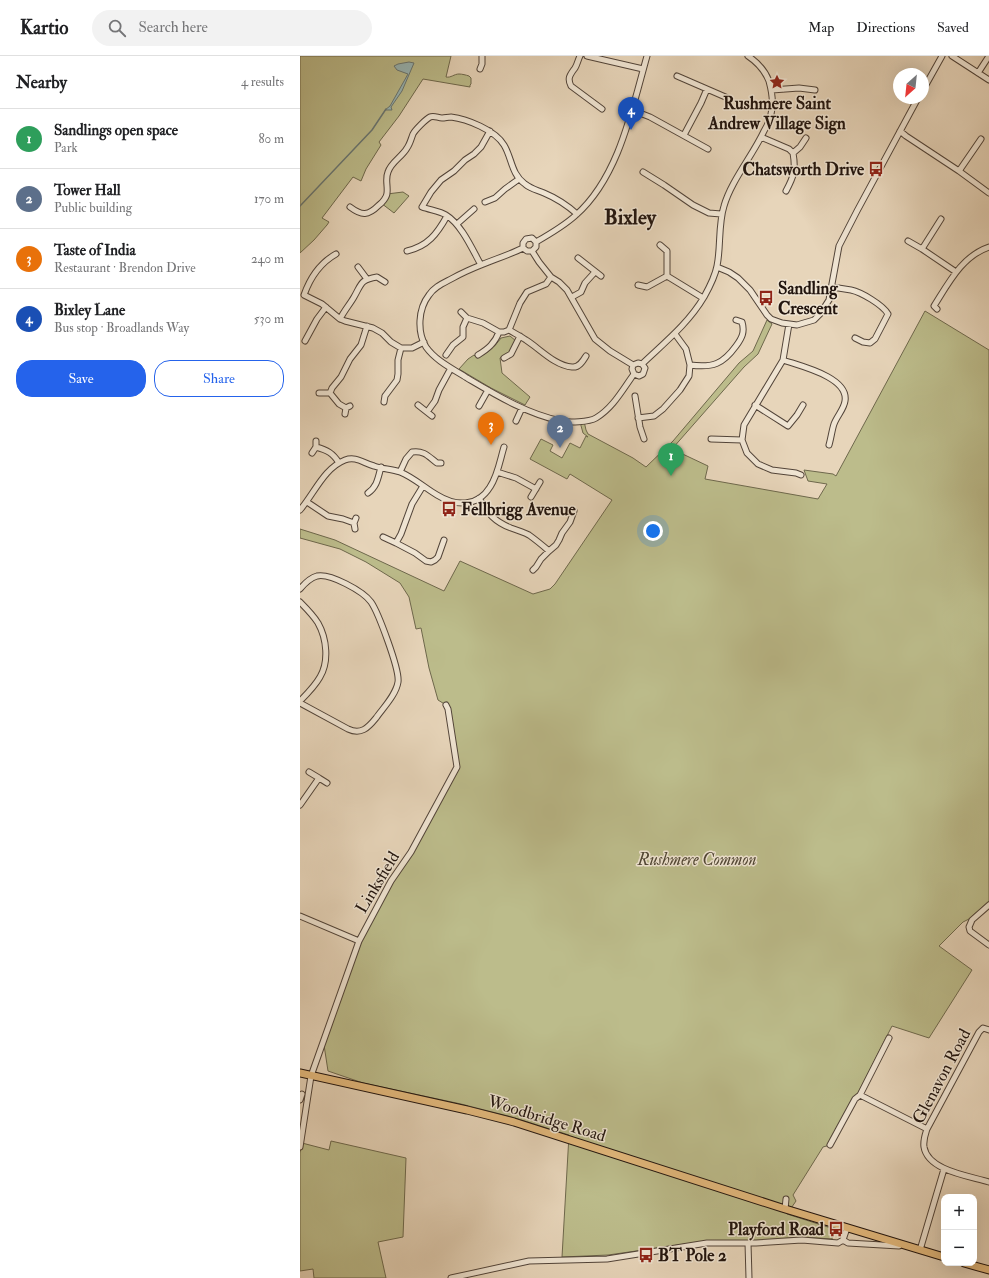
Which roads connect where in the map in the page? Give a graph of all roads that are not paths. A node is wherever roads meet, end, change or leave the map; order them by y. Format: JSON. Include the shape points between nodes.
{"nodes":[{"id":1,"x":482,"y":56,"type":"edge"},
{"id":2,"x":580,"y":56,"type":"edge"},
{"id":3,"x":587,"y":56,"type":"edge"},
{"id":4,"x":647,"y":56,"type":"edge"},
{"id":5,"x":748,"y":56,"type":"edge"},
{"id":6,"x":942,"y":56,"type":"edge"},
{"id":7,"x":952,"y":56,"type":"edge"},
{"id":8,"x":989,"y":56,"type":"edge"},
{"id":9,"x":603,"y":58,"type":"edge"},
{"id":10,"x":480,"y":68,"type":"dead end"},
{"id":11,"x":643,"y":69,"type":"junction"},
{"id":12,"x":978,"y":73,"type":"junction"},
{"id":13,"x":677,"y":76,"type":"dead end"},
{"id":14,"x":929,"y":79,"type":"edge"},
{"id":15,"x":989,"y":80,"type":"edge"},
{"id":16,"x":706,"y":89,"type":"junction"},
{"id":17,"x":772,"y":90,"type":"junction"},
{"id":18,"x":815,"y":90,"type":"dead end"},
{"id":19,"x":730,"y":99,"type":"dead end"},
{"id":20,"x":915,"y":104,"type":"edge"},
{"id":21,"x":602,"y":109,"type":"dead end"},
{"id":22,"x":632,"y":110,"type":"junction"},
{"id":23,"x":900,"y":130,"type":"junction"},
{"id":24,"x":490,"y":131,"type":"junction"},
{"id":25,"x":684,"y":135,"type":"junction"},
{"id":26,"x":761,"y":137,"type":"junction"},
{"id":27,"x":806,"y":138,"type":"dead end"},
{"id":28,"x":981,"y":139,"type":"dead end"},
{"id":29,"x":708,"y":149,"type":"dead end"},
{"id":30,"x":793,"y":153,"type":"junction"},
{"id":31,"x":959,"y":171,"type":"junction"},
{"id":32,"x":643,"y":172,"type":"dead end"},
{"id":33,"x":519,"y":179,"type":"junction"},
{"id":34,"x":786,"y":190,"type":"dead end"},
{"id":35,"x":989,"y":193,"type":"edge"},
{"id":36,"x":485,"y":202,"type":"dead end"},
{"id":37,"x":350,"y":207,"type":"dead end"},
{"id":38,"x":474,"y":209,"type":"dead end"},
{"id":39,"x":577,"y":214,"type":"junction"},
{"id":40,"x":721,"y":214,"type":"junction"},
{"id":41,"x":447,"y":216,"type":"junction"},
{"id":42,"x":941,"y":219,"type":"dead end"},
{"id":43,"x":457,"y":224,"type":"junction"},
{"id":44,"x":908,"y":241,"type":"dead end"},
{"id":45,"x":536,"y":242,"type":"junction"},
{"id":46,"x":660,"y":246,"type":"dead end"},
{"id":47,"x":989,"y":247,"type":"edge"},
{"id":48,"x":523,"y":248,"type":"junction"},
{"id":49,"x":922,"y":249,"type":"junction"},
{"id":50,"x":406,"y":251,"type":"dead end"},
{"id":51,"x":532,"y":251,"type":"junction"},
{"id":52,"x":336,"y":254,"type":"dead end"},
{"id":53,"x":578,"y":258,"type":"dead end"},
{"id":54,"x":481,"y":265,"type":"junction"},
{"id":55,"x":358,"y":267,"type":"dead end"},
{"id":56,"x":717,"y":267,"type":"junction"},
{"id":57,"x":595,"y":272,"type":"junction"},
{"id":58,"x":956,"y":272,"type":"junction"},
{"id":59,"x":600,"y":276,"type":"dead end"},
{"id":60,"x":667,"y":276,"type":"junction"},
{"id":61,"x":551,"y":277,"type":"junction"},
{"id":62,"x":366,"y":279,"type":"junction"},
{"id":63,"x":385,"y":282,"type":"dead end"},
{"id":64,"x":638,"y":286,"type":"dead end"},
{"id":65,"x":832,"y":287,"type":"junction"},
{"id":66,"x":572,"y":297,"type":"junction"},
{"id":67,"x":703,"y":298,"type":"junction"},
{"id":68,"x":326,"y":307,"type":"junction"},
{"id":69,"x":937,"y":309,"type":"dead end"},
{"id":70,"x":462,"y":312,"type":"dead end"},
{"id":71,"x":467,"y":318,"type":"junction"},
{"id":72,"x":340,"y":319,"type":"junction"},
{"id":73,"x":736,"y":320,"type":"dead end"},
{"id":74,"x":789,"y":324,"type":"junction"},
{"id":75,"x":367,"y":326,"type":"junction"},
{"id":76,"x":509,"y":330,"type":"junction"},
{"id":77,"x":499,"y":332,"type":"junction"},
{"id":78,"x":675,"y":334,"type":"junction"},
{"id":79,"x":520,"y":336,"type":"junction"},
{"id":80,"x":855,"y":338,"type":"dead end"},
{"id":81,"x":305,"y":341,"type":"dead end"},
{"id":82,"x":424,"y":342,"type":"junction"},
{"id":83,"x":401,"y":348,"type":"junction"},
{"id":84,"x":446,"y":355,"type":"dead end"},
{"id":85,"x":478,"y":355,"type":"dead end"},
{"id":86,"x":586,"y":356,"type":"dead end"},
{"id":87,"x":504,"y":358,"type":"dead end"},
{"id":88,"x":782,"y":360,"type":"junction"},
{"id":89,"x":642,"y":364,"type":"junction"},
{"id":90,"x":690,"y":365,"type":"junction"},
{"id":91,"x":633,"y":366,"type":"junction"},
{"id":92,"x":451,"y":368,"type":"junction"},
{"id":93,"x":634,"y":374,"type":"junction"},
{"id":94,"x":488,"y":390,"type":"junction"},
{"id":95,"x":319,"y":393,"type":"dead end"},
{"id":96,"x":330,"y":393,"type":"junction"},
{"id":97,"x":635,"y":396,"type":"dead end"},
{"id":98,"x":384,"y":402,"type":"dead end"},
{"id":99,"x":418,"y":405,"type":"dead end"},
{"id":100,"x":755,"y":405,"type":"junction"},
{"id":101,"x":803,"y":405,"type":"dead end"},
{"id":102,"x":479,"y":406,"type":"dead end"},
{"id":103,"x":522,"y":408,"type":"junction"},
{"id":104,"x":347,"y":409,"type":"dead end"},
{"id":105,"x":427,"y":412,"type":"junction"},
{"id":106,"x":432,"y":416,"type":"dead end"},
{"id":107,"x":638,"y":418,"type":"junction"},
{"id":108,"x":516,"y":421,"type":"dead end"},
{"id":109,"x":644,"y":439,"type":"dead end"},
{"id":110,"x":711,"y":439,"type":"dead end"},
{"id":111,"x":742,"y":440,"type":"junction"},
{"id":112,"x":829,"y":445,"type":"dead end"},
{"id":113,"x":504,"y":447,"type":"dead end"},
{"id":114,"x":312,"y":453,"type":"dead end"},
{"id":115,"x":339,"y":463,"type":"junction"},
{"id":116,"x":441,"y":463,"type":"dead end"},
{"id":117,"x":381,"y":468,"type":"junction"},
{"id":118,"x":400,"y":472,"type":"junction"},
{"id":119,"x":497,"y":472,"type":"junction"},
{"id":120,"x":801,"y":475,"type":"dead end"},
{"id":121,"x":540,"y":482,"type":"dead end"},
{"id":122,"x":423,"y":486,"type":"junction"},
{"id":123,"x":536,"y":489,"type":"junction"},
{"id":124,"x":368,"y":493,"type":"dead end"},
{"id":125,"x":531,"y":497,"type":"dead end"},
{"id":126,"x":479,"y":498,"type":"junction"},
{"id":127,"x":307,"y":502,"type":"junction"},
{"id":128,"x":300,"y":510,"type":"edge"},
{"id":129,"x":574,"y":511,"type":"dead end"},
{"id":130,"x":355,"y":529,"type":"dead end"},
{"id":131,"x":383,"y":537,"type":"dead end"},
{"id":132,"x":445,"y":539,"type":"dead end"},
{"id":133,"x":396,"y":543,"type":"junction"},
{"id":134,"x":549,"y":551,"type":"junction"},
{"id":135,"x":533,"y":570,"type":"dead end"},
{"id":136,"x":300,"y":589,"type":"edge"},
{"id":137,"x":300,"y":602,"type":"edge"},
{"id":138,"x":300,"y":702,"type":"edge"},
{"id":139,"x":446,"y":706,"type":"dead end"},
{"id":140,"x":309,"y":772,"type":"dead end"},
{"id":141,"x":319,"y":778,"type":"junction"},
{"id":142,"x":327,"y":782,"type":"dead end"},
{"id":143,"x":300,"y":805,"type":"edge"},
{"id":144,"x":989,"y":905,"type":"edge"},
{"id":145,"x":300,"y":916,"type":"edge"},
{"id":146,"x":359,"y":940,"type":"junction"},
{"id":147,"x":989,"y":944,"type":"edge"},
{"id":148,"x":988,"y":1029,"type":"edge"},
{"id":149,"x":889,"y":1038,"type":"dead end"},
{"id":150,"x":300,"y":1074,"type":"edge"},
{"id":151,"x":311,"y":1076,"type":"junction"},
{"id":152,"x":302,"y":1094,"type":"dead end"},
{"id":153,"x":860,"y":1095,"type":"junction"},
{"id":154,"x":300,"y":1100,"type":"edge"},
{"id":155,"x":303,"y":1116,"type":"edge"},
{"id":156,"x":927,"y":1129,"type":"junction"},
{"id":157,"x":301,"y":1135,"type":"edge"},
{"id":158,"x":830,"y":1145,"type":"dead end"},
{"id":159,"x":300,"y":1147,"type":"edge"},
{"id":160,"x":944,"y":1169,"type":"junction"},
{"id":161,"x":989,"y":1182,"type":"edge"},
{"id":162,"x":786,"y":1199,"type":"dead end"},
{"id":163,"x":783,"y":1208,"type":"junction"},
{"id":164,"x":847,"y":1228,"type":"junction"},
{"id":165,"x":843,"y":1240,"type":"junction"},
{"id":166,"x":748,"y":1244,"type":"junction"},
{"id":167,"x":904,"y":1246,"type":"junction"},
{"id":168,"x":920,"y":1250,"type":"junction"},
{"id":169,"x":941,"y":1256,"type":"edge"},
{"id":170,"x":975,"y":1266,"type":"edge"},
{"id":171,"x":989,"y":1270,"type":"edge"},
{"id":172,"x":451,"y":1278,"type":"edge"},
{"id":173,"x":749,"y":1278,"type":"edge"}],
"edges":[{"from":1,"to":10,"type":"street"},
{"from":2,"to":21,"type":"street","via":[[569,76],[569,82]]},
{"from":3,"to":9,"type":"street"},
{"from":4,"to":11,"type":"street"},
{"from":5,"to":17,"type":"street","via":[[761,68]]},
{"from":6,"to":14,"type":"street"},
{"from":7,"to":12,"type":"street"},
{"from":8,"to":12,"type":"street"},
{"from":9,"to":11,"type":"street"},
{"from":11,"to":22,"type":"street"},
{"from":12,"to":15,"type":"street"},
{"from":13,"to":16,"type":"street"},
{"from":16,"to":19,"type":"street"},
{"from":16,"to":25,"type":"street"},
{"from":17,"to":18,"type":"street"},
{"from":17,"to":26,"type":"street","via":[[771,116]]},
{"from":20,"to":23,"type":"street"},
{"from":22,"to":25,"type":"street"},
{"from":22,"to":39,"type":"street","via":[[607,176],[590,201]]},
{"from":23,"to":31,"type":"street"},
{"from":23,"to":65,"type":"street","via":[[839,246]]},
{"from":24,"to":33,"type":"street","via":[[503,143]]},
{"from":24,"to":37,"type":"street","via":[[461,119],[430,117],[414,132],[407,149],[388,171],[387,194],[381,203],[366,214]]},
{"from":24,"to":41,"type":"street","via":[[481,147],[441,180],[422,207]]},
{"from":25,"to":29,"type":"street"},
{"from":26,"to":30,"type":"street"},
{"from":26,"to":40,"type":"street","via":[[730,191]]},
{"from":27,"to":30,"type":"street"},
{"from":28,"to":31,"type":"street"},
{"from":30,"to":34,"type":"street","via":[[794,176]]},
{"from":31,"to":35,"type":"street"},
{"from":32,"to":40,"type":"street","via":[[693,205],[708,213]]},
{"from":33,"to":36,"type":"street","via":[[496,198]]},
{"from":33,"to":39,"type":"street","via":[[532,190],[544,193]]},
{"from":38,"to":43,"type":"street"},
{"from":39,"to":45,"type":"street","via":[[562,227]]},
{"from":40,"to":56,"type":"street"},
{"from":41,"to":43,"type":"street"},
{"from":41,"to":50,"type":"street","via":[[433,238],[418,249]]},
{"from":42,"to":49,"type":"street"},
{"from":43,"to":54,"type":"street"},
{"from":44,"to":49,"type":"street"},
{"from":45,"to":48,"type":"street","via":[[532,238],[526,239]]},
{"from":45,"to":51,"type":"street","via":[[536,247]]},
{"from":46,"to":60,"type":"street","via":[[667,251]]},
{"from":47,"to":58,"type":"street","via":[[975,253]]},
{"from":48,"to":51,"type":"street"},
{"from":48,"to":54,"type":"street"},
{"from":49,"to":58,"type":"street"},
{"from":51,"to":61,"type":"street"},
{"from":52,"to":68,"type":"street","via":[[311,278],[304,295]]},
{"from":53,"to":57,"type":"street"},
{"from":54,"to":82,"type":"street","via":[[437,286],[428,295],[420,319]]},
{"from":55,"to":62,"type":"street"},
{"from":56,"to":67,"type":"street","via":[[713,281]]},
{"from":56,"to":74,"type":"street","via":[[738,278],[771,319]]},
{"from":57,"to":59,"type":"street"},
{"from":57,"to":66,"type":"street","via":[[581,292]]},
{"from":58,"to":69,"type":"street","via":[[934,306]]},
{"from":60,"to":64,"type":"street","via":[[647,287]]},
{"from":60,"to":67,"type":"street"},
{"from":61,"to":66,"type":"street"},
{"from":61,"to":76,"type":"street","via":[[546,284],[527,292]]},
{"from":62,"to":63,"type":"street","via":[[378,277]]},
{"from":62,"to":72,"type":"street"},
{"from":65,"to":74,"type":"street","via":[[829,300],[814,320],[797,325]]},
{"from":65,"to":80,"type":"street","via":[[856,292],[878,304],[888,314],[875,339],[870,343]]},
{"from":66,"to":91,"type":"street","via":[[596,339]]},
{"from":67,"to":78,"type":"street"},
{"from":68,"to":72,"type":"street"},
{"from":68,"to":81,"type":"street"},
{"from":70,"to":71,"type":"street"},
{"from":71,"to":77,"type":"street"},
{"from":71,"to":84,"type":"street","via":[[463,337]]},
{"from":72,"to":75,"type":"street"},
{"from":73,"to":90,"type":"street","via":[[742,322],[744,330],[742,338],[728,358],[714,364]]},
{"from":74,"to":88,"type":"street"},
{"from":75,"to":83,"type":"street","via":[[378,330]]},
{"from":75,"to":96,"type":"street","via":[[361,345]]},
{"from":76,"to":77,"type":"street"},
{"from":76,"to":79,"type":"street"},
{"from":77,"to":85,"type":"street","via":[[491,346]]},
{"from":78,"to":89,"type":"street"},
{"from":78,"to":90,"type":"street","via":[[686,349]]},
{"from":79,"to":86,"type":"street","via":[[556,362],[572,367],[580,365]]},
{"from":79,"to":87,"type":"street","via":[[512,354]]},
{"from":82,"to":83,"type":"street","via":[[412,348]]},
{"from":82,"to":92,"type":"street","via":[[431,353]]},
{"from":83,"to":98,"type":"street","via":[[397,380],[382,395]]},
{"from":88,"to":100,"type":"street"},
{"from":88,"to":112,"type":"street","via":[[828,377],[843,390],[845,402],[834,424]]},
{"from":89,"to":91,"type":"street"},
{"from":89,"to":93,"type":"street","via":[[645,368],[643,374]]},
{"from":90,"to":107,"type":"street","via":[[688,376],[680,390],[663,409],[654,416]]},
{"from":91,"to":93,"type":"street"},
{"from":92,"to":94,"type":"street"},
{"from":92,"to":105,"type":"street","via":[[436,401]]},
{"from":93,"to":103,"type":"street","via":[[613,402],[595,419],[580,422],[562,421]]},
{"from":94,"to":102,"type":"street"},
{"from":94,"to":103,"type":"street"},
{"from":95,"to":96,"type":"street"},
{"from":96,"to":104,"type":"street"},
{"from":97,"to":107,"type":"street"},
{"from":99,"to":105,"type":"street"},
{"from":100,"to":101,"type":"street","via":[[788,426]]},
{"from":100,"to":111,"type":"street","via":[[744,425]]},
{"from":103,"to":108,"type":"street"},
{"from":105,"to":106,"type":"street"},
{"from":107,"to":109,"type":"street"},
{"from":110,"to":111,"type":"street"},
{"from":111,"to":120,"type":"street","via":[[747,453],[758,464],[772,470]]},
{"from":113,"to":119,"type":"street"},
{"from":114,"to":115,"type":"street","via":[[316,444],[332,453]]},
{"from":115,"to":117,"type":"street","via":[[355,458]]},
{"from":115,"to":127,"type":"street","via":[[328,472]]},
{"from":116,"to":118,"type":"street","via":[[433,464],[430,457],[422,452],[412,452]]},
{"from":117,"to":118,"type":"street"},
{"from":117,"to":124,"type":"street","via":[[374,489]]},
{"from":118,"to":122,"type":"street"},
{"from":119,"to":123,"type":"street","via":[[516,478]]},
{"from":119,"to":126,"type":"street","via":[[491,487]]},
{"from":121,"to":123,"type":"street"},
{"from":122,"to":126,"type":"street","via":[[454,503],[468,503]]},
{"from":122,"to":133,"type":"street","via":[[412,504]]},
{"from":123,"to":125,"type":"street"},
{"from":126,"to":134,"type":"street","via":[[492,518],[528,535]]},
{"from":127,"to":128,"type":"street"},
{"from":127,"to":130,"type":"street","via":[[328,516],[355,521]]},
{"from":129,"to":134,"type":"street","via":[[559,540]]},
{"from":131,"to":133,"type":"street"},
{"from":132,"to":133,"type":"street","via":[[438,557],[431,562]]},
{"from":134,"to":135,"type":"street","via":[[541,559],[540,566]]},
{"from":136,"to":138,"type":"street","via":[[312,578],[322,576],[351,586],[364,594],[371,602],[383,629],[399,681],[394,694],[370,726],[358,732]]},
{"from":137,"to":138,"type":"street","via":[[319,625],[326,656],[320,677]]},
{"from":139,"to":146,"type":"street","name":"Linksfield","via":[[457,767]]},
{"from":140,"to":141,"type":"street"},
{"from":141,"to":142,"type":"street"},
{"from":141,"to":143,"type":"street"},
{"from":144,"to":147,"type":"street","via":[[972,920],[969,927],[970,932]]},
{"from":145,"to":146,"type":"street"},
{"from":146,"to":151,"type":"street","name":"Linksfield"},
{"from":148,"to":156,"type":"street","name":"Glenavon Road","via":[[983,1028],[979,1032]]},
{"from":149,"to":153,"type":"street"},
{"from":150,"to":151,"type":"main road","name":"Woodbridge Road"},
{"from":151,"to":155,"type":"street","name":"Linksfield"},
{"from":151,"to":163,"type":"main road","name":"Woodbridge Road","via":[[508,1121]]},
{"from":152,"to":154,"type":"street"},
{"from":153,"to":156,"type":"street"},
{"from":153,"to":158,"type":"street","via":[[855,1099]]},
{"from":155,"to":157,"type":"street","name":"Linksfield"},
{"from":156,"to":160,"type":"street","name":"Glenavon Road","via":[[924,1148],[931,1160]]},
{"from":157,"to":159,"type":"street","name":"Linksfield"},
{"from":160,"to":161,"type":"street"},
{"from":160,"to":168,"type":"street"},
{"from":162,"to":163,"type":"street"},
{"from":163,"to":164,"type":"main road","name":"Woodbridge Road"},
{"from":164,"to":165,"type":"street"},
{"from":164,"to":167,"type":"main road","name":"Woodbridge Road"},
{"from":165,"to":166,"type":"street"},
{"from":165,"to":167,"type":"street","via":[[848,1243]]},
{"from":166,"to":172,"type":"street","via":[[707,1243],[601,1259],[528,1261]]},
{"from":166,"to":173,"type":"street"},
{"from":167,"to":168,"type":"main road","name":"Woodbridge Road"},
{"from":168,"to":169,"type":"main road","name":"Woodbridge Road"},
{"from":170,"to":171,"type":"main road"}]}
